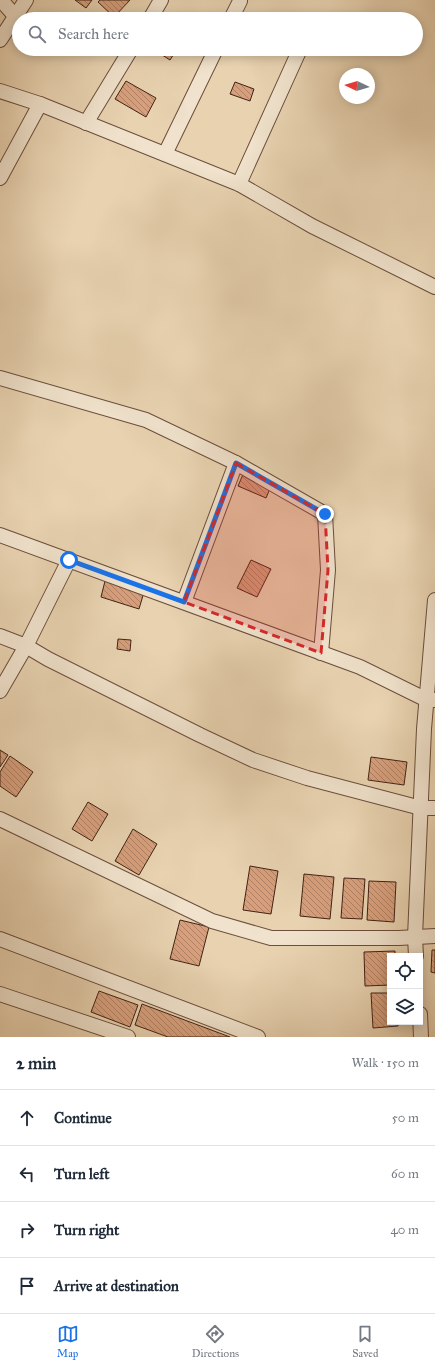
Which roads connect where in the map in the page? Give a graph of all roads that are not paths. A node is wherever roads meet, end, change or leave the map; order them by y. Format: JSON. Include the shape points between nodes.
{"nodes":[{"id":1,"x":1,"y":0,"type":"edge"},
{"id":2,"x":26,"y":0,"type":"edge"},
{"id":3,"x":161,"y":0,"type":"edge"},
{"id":4,"x":240,"y":1,"type":"edge"},
{"id":5,"x":18,"y":12,"type":"edge"},
{"id":6,"x":154,"y":12,"type":"edge"},
{"id":7,"x":234,"y":12,"type":"edge"},
{"id":8,"x":12,"y":13,"type":"edge"},
{"id":9,"x":12,"y":21,"type":"edge"},
{"id":10,"x":0,"y":40,"type":"edge"},
{"id":11,"x":127,"y":56,"type":"edge"},
{"id":12,"x":213,"y":56,"type":"edge"},
{"id":13,"x":297,"y":56,"type":"edge"},
{"id":14,"x":0,"y":91,"type":"edge"},
{"id":15,"x":40,"y":104,"type":"junction"},
{"id":16,"x":86,"y":123,"type":"junction"},
{"id":17,"x":165,"y":154,"type":"junction"},
{"id":18,"x":0,"y":178,"type":"edge"},
{"id":19,"x":239,"y":184,"type":"junction"},
{"id":20,"x":435,"y":287,"type":"edge"},
{"id":21,"x":0,"y":378,"type":"edge"},
{"id":22,"x":236,"y":463,"type":"junction"},
{"id":23,"x":0,"y":535,"type":"edge"},
{"id":24,"x":69,"y":560,"type":"junction"},
{"id":25,"x":435,"y":600,"type":"edge"},
{"id":26,"x":184,"y":602,"type":"junction"},
{"id":27,"x":0,"y":636,"type":"edge"},
{"id":28,"x":26,"y":646,"type":"junction"},
{"id":29,"x":321,"y":653,"type":"junction"},
{"id":30,"x":0,"y":692,"type":"edge"},
{"id":31,"x":431,"y":700,"type":"edge"},
{"id":32,"x":428,"y":808,"type":"edge"},
{"id":33,"x":0,"y":818,"type":"edge"},
{"id":34,"x":435,"y":936,"type":"edge"},
{"id":35,"x":415,"y":938,"type":"junction"},
{"id":36,"x":0,"y":939,"type":"edge"},
{"id":37,"x":416,"y":953,"type":"edge"},
{"id":38,"x":0,"y":994,"type":"edge"},
{"id":39,"x":420,"y":1025,"type":"edge"},
{"id":40,"x":128,"y":1037,"type":"edge"},
{"id":41,"x":258,"y":1037,"type":"edge"},
{"id":42,"x":421,"y":1037,"type":"edge"}],
"edges":[{"from":1,"to":8,"type":"street"},
{"from":2,"to":5,"type":"street"},
{"from":3,"to":6,"type":"street"},
{"from":4,"to":7,"type":"street"},
{"from":9,"to":10,"type":"street"},
{"from":11,"to":16,"type":"street"},
{"from":12,"to":17,"type":"street"},
{"from":13,"to":19,"type":"street"},
{"from":14,"to":15,"type":"street"},
{"from":15,"to":16,"type":"street"},
{"from":15,"to":18,"type":"street"},
{"from":16,"to":17,"type":"street"},
{"from":17,"to":19,"type":"street"},
{"from":19,"to":20,"type":"street","via":[[312,226]]},
{"from":21,"to":22,"type":"street","via":[[146,420]]},
{"from":22,"to":26,"type":"street"},
{"from":22,"to":29,"type":"street","via":[[325,514],[328,570]]},
{"from":23,"to":24,"type":"street"},
{"from":24,"to":26,"type":"street"},
{"from":24,"to":28,"type":"street"},
{"from":25,"to":31,"type":"street"},
{"from":26,"to":29,"type":"street"},
{"from":27,"to":28,"type":"street"},
{"from":28,"to":30,"type":"street"},
{"from":28,"to":32,"type":"street","via":[[61,666],[253,760],[307,778]]},
{"from":29,"to":31,"type":"street","via":[[360,667]]},
{"from":31,"to":32,"type":"street","via":[[424,729]]},
{"from":32,"to":35,"type":"street"},
{"from":33,"to":35,"type":"street","via":[[219,923],[271,938]]},
{"from":34,"to":35,"type":"street"},
{"from":35,"to":37,"type":"street"},
{"from":36,"to":41,"type":"street"},
{"from":38,"to":40,"type":"street"},
{"from":39,"to":42,"type":"street"}]}
